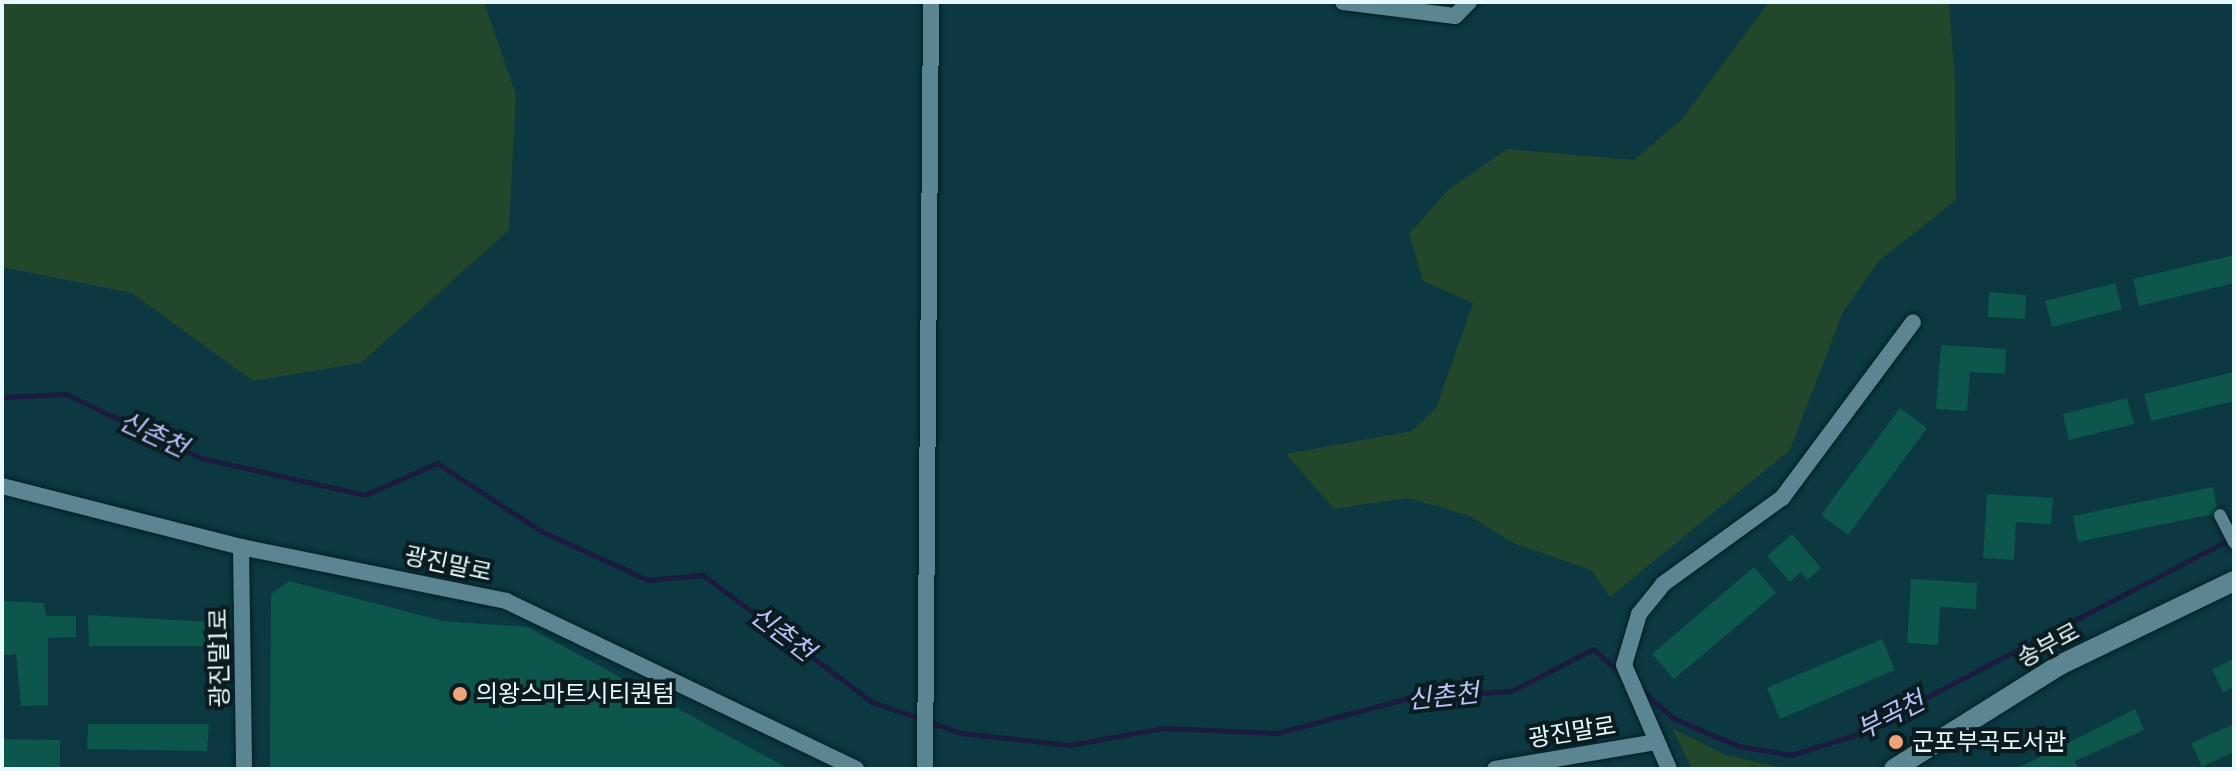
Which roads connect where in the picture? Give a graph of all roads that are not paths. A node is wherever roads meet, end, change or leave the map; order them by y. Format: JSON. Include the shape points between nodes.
{"nodes":[{"id":1,"x":931,"y":2,"type":"edge"},
{"id":2,"x":1343,"y":2,"type":"edge"},
{"id":3,"x":1469,"y":2,"type":"edge"},
{"id":4,"x":1913,"y":322,"type":"dead end"},
{"id":5,"x":2,"y":486,"type":"edge"},
{"id":6,"x":2220,"y":515,"type":"dead end"},
{"id":7,"x":2234,"y":543,"type":"edge"},
{"id":8,"x":241,"y":547,"type":"junction"},
{"id":9,"x":2234,"y":581,"type":"edge"},
{"id":10,"x":1656,"y":742,"type":"junction"},
{"id":11,"x":1550,"y":765,"type":"edge"},
{"id":12,"x":244,"y":769,"type":"edge"},
{"id":13,"x":856,"y":769,"type":"edge"},
{"id":14,"x":925,"y":769,"type":"edge"},
{"id":15,"x":1495,"y":769,"type":"edge"},
{"id":16,"x":1669,"y":769,"type":"edge"},
{"id":17,"x":1894,"y":769,"type":"edge"}],
"edges":[{"from":1,"to":14,"type":"street"},
{"from":2,"to":3,"type":"street","via":[[1455,16]]},
{"from":4,"to":10,"type":"street","via":[[1782,498],[1663,584],[1639,614],[1624,665]]},
{"from":5,"to":8,"type":"street","name":"광진말로"},
{"from":6,"to":7,"type":"street"},
{"from":8,"to":12,"type":"street","name":"광진말1로"},
{"from":8,"to":13,"type":"street","name":"광진말로","via":[[506,601]]},
{"from":9,"to":17,"type":"street","name":"송부로","via":[[2060,665]]},
{"from":10,"to":11,"type":"street","name":"광진말로"},
{"from":10,"to":16,"type":"street"},
{"from":11,"to":15,"type":"street","name":"광진말로"}]}
